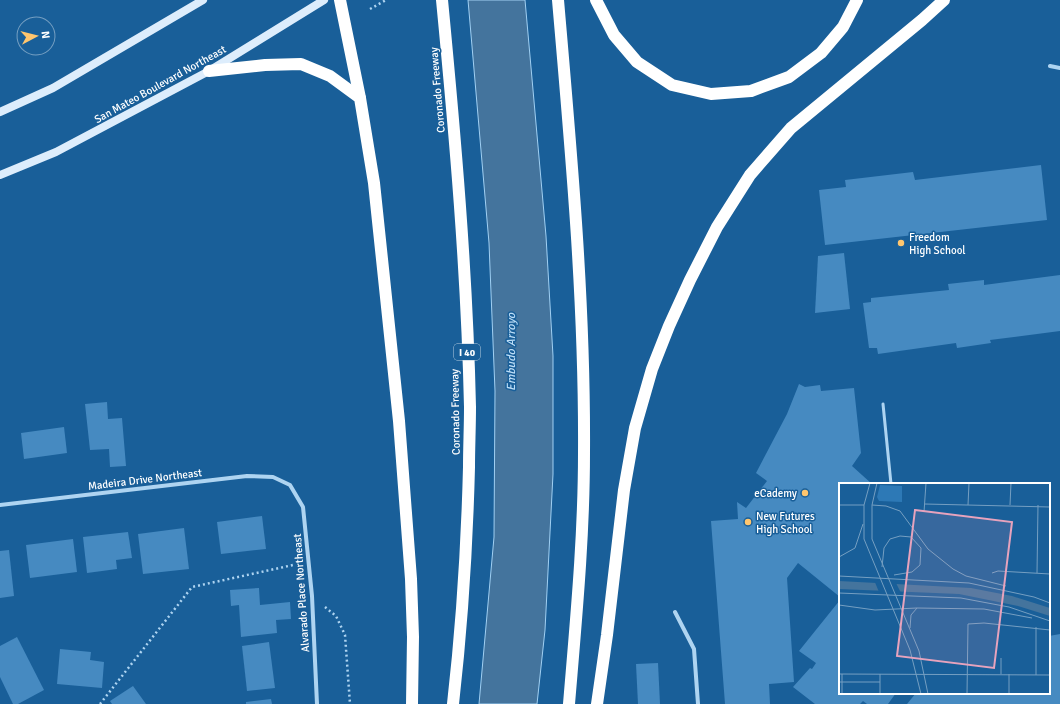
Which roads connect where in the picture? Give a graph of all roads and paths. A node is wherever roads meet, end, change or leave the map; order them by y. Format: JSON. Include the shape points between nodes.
{"nodes":[{"id":1,"x":203,"y":0,"type":"edge"},
{"id":2,"x":324,"y":0,"type":"edge"},
{"id":3,"x":340,"y":0,"type":"edge"},
{"id":4,"x":386,"y":0,"type":"edge"},
{"id":5,"x":442,"y":0,"type":"edge"},
{"id":6,"x":558,"y":0,"type":"edge"},
{"id":7,"x":596,"y":0,"type":"edge"},
{"id":8,"x":857,"y":0,"type":"edge"},
{"id":9,"x":944,"y":0,"type":"edge"},
{"id":10,"x":370,"y":9,"type":"dead end"},
{"id":11,"x":1050,"y":66,"type":"dead end"},
{"id":12,"x":1060,"y":68,"type":"edge"},
{"id":13,"x":209,"y":71,"type":"junction"},
{"id":14,"x":360,"y":98,"type":"junction"},
{"id":15,"x":0,"y":112,"type":"edge"},
{"id":16,"x":0,"y":175,"type":"edge"},
{"id":17,"x":883,"y":404,"type":"dead end"},
{"id":18,"x":891,"y":483,"type":"edge"},
{"id":19,"x":290,"y":485,"type":"joint"},
{"id":20,"x":0,"y":505,"type":"edge"},
{"id":21,"x":293,"y":565,"type":"dead end"},
{"id":22,"x":312,"y":596,"type":"junction"},
{"id":23,"x":675,"y":612,"type":"dead end"},
{"id":24,"x":100,"y":704,"type":"edge"},
{"id":25,"x":317,"y":704,"type":"edge"},
{"id":26,"x":350,"y":704,"type":"edge"},
{"id":27,"x":412,"y":704,"type":"edge"},
{"id":28,"x":453,"y":704,"type":"edge"},
{"id":29,"x":569,"y":704,"type":"edge"},
{"id":30,"x":597,"y":704,"type":"edge"},
{"id":31,"x":698,"y":704,"type":"edge"}],
"edges":[{"from":1,"to":15,"type":"main road","via":[[53,88]]},
{"from":2,"to":13,"type":"main road","name":"San Mateo Boulevard Northeast"},
{"from":3,"to":14,"type":"highway"},
{"from":4,"to":10,"type":"path"},
{"from":5,"to":28,"type":"highway","name":"Coronado Freeway","number":"I 40","via":[[454,122],[470,407],[468,531]]},
{"from":6,"to":29,"type":"highway","via":[[572,154],[581,302],[584,446],[581,547]]},
{"from":7,"to":8,"type":"highway","via":[[614,35],[637,62],[672,85],[711,94],[751,91],[789,77],[820,53],[842,27]]},
{"from":9,"to":30,"type":"highway","via":[[791,128],[750,175],[717,227],[690,280],[652,369],[635,428],[624,490]]},
{"from":11,"to":12,"type":"street"},
{"from":13,"to":14,"type":"highway","via":[[301,64],[330,76]]},
{"from":13,"to":16,"type":"main road","name":"San Mateo Boulevard Northeast","via":[[56,152]]},
{"from":14,"to":27,"type":"highway","via":[[374,183],[399,421],[411,579]]},
{"from":17,"to":18,"type":"lane"},
{"from":19,"to":20,"type":"street","name":"Madeira Drive Northeast","via":[[273,477],[247,476]]},
{"from":19,"to":22,"type":"street","name":"Alvarado Place Northeast","via":[[302,507]]},
{"from":21,"to":24,"type":"path","via":[[192,587]]},
{"from":22,"to":25,"type":"street","name":"Alvarado Place Northeast"},
{"from":22,"to":26,"type":"path","via":[[336,616],[346,635]]},
{"from":23,"to":31,"type":"street","via":[[694,649]]}]}
